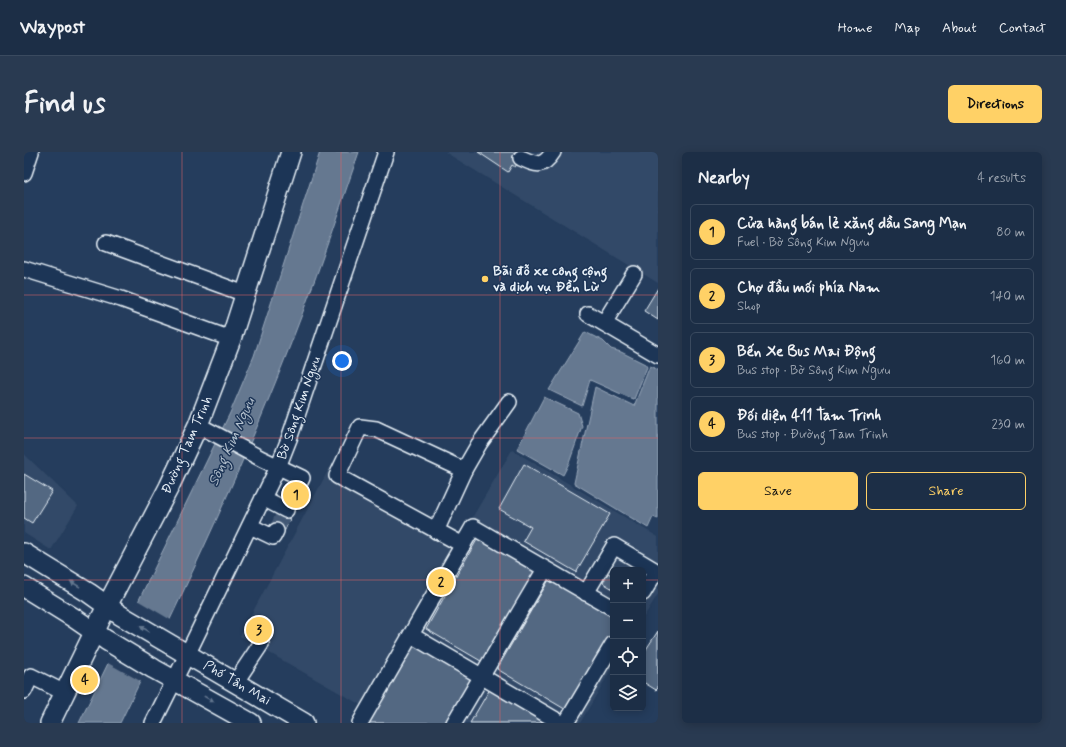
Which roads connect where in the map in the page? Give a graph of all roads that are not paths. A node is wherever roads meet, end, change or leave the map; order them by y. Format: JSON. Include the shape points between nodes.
{"nodes":[{"id":1,"x":31,"y":152,"type":"edge"},
{"id":2,"x":291,"y":152,"type":"edge"},
{"id":3,"x":386,"y":152,"type":"edge"},
{"id":4,"x":553,"y":152,"type":"edge"},
{"id":5,"x":521,"y":158,"type":"dead end"},
{"id":6,"x":24,"y":173,"type":"edge"},
{"id":7,"x":106,"y":243,"type":"dead end"},
{"id":8,"x":24,"y":269,"type":"edge"},
{"id":9,"x":634,"y":274,"type":"dead end"},
{"id":10,"x":245,"y":294,"type":"junction"},
{"id":11,"x":588,"y":314,"type":"dead end"},
{"id":12,"x":604,"y":323,"type":"junction"},
{"id":13,"x":231,"y":339,"type":"junction"},
{"id":14,"x":658,"y":355,"type":"edge"},
{"id":15,"x":509,"y":402,"type":"dead end"},
{"id":16,"x":204,"y":428,"type":"junction"},
{"id":17,"x":278,"y":467,"type":"junction"},
{"id":18,"x":464,"y":470,"type":"junction"},
{"id":19,"x":298,"y":486,"type":"dead end"},
{"id":20,"x":263,"y":498,"type":"junction"},
{"id":21,"x":286,"y":510,"type":"dead end"},
{"id":22,"x":250,"y":526,"type":"junction"},
{"id":23,"x":436,"y":530,"type":"junction"},
{"id":24,"x":276,"y":531,"type":"dead end"},
{"id":25,"x":463,"y":545,"type":"junction"},
{"id":26,"x":24,"y":553,"type":"edge"},
{"id":27,"x":545,"y":569,"type":"junction"},
{"id":28,"x":24,"y":587,"type":"edge"},
{"id":29,"x":646,"y":589,"type":"edge"},
{"id":30,"x":586,"y":593,"type":"junction"},
{"id":31,"x":610,"y":606,"type":"edge"},
{"id":32,"x":114,"y":610,"type":"junction"},
{"id":33,"x":411,"y":635,"type":"junction"},
{"id":34,"x":100,"y":636,"type":"junction"},
{"id":35,"x":261,"y":644,"type":"dead end"},
{"id":36,"x":610,"y":649,"type":"edge"},
{"id":37,"x":188,"y":655,"type":"junction"},
{"id":38,"x":482,"y":677,"type":"junction"},
{"id":39,"x":175,"y":680,"type":"junction"},
{"id":40,"x":235,"y":683,"type":"junction"},
{"id":41,"x":24,"y":691,"type":"edge"},
{"id":42,"x":65,"y":692,"type":"junction"},
{"id":43,"x":50,"y":723,"type":"edge"},
{"id":44,"x":153,"y":723,"type":"edge"},
{"id":45,"x":251,"y":723,"type":"edge"},
{"id":46,"x":304,"y":723,"type":"edge"},
{"id":47,"x":360,"y":723,"type":"edge"},
{"id":48,"x":454,"y":723,"type":"edge"},
{"id":49,"x":561,"y":723,"type":"edge"},
{"id":50,"x":566,"y":723,"type":"edge"}],
"edges":[{"from":1,"to":6,"type":"street"},
{"from":2,"to":10,"type":"main road","name":"Đường Tam Trinh"},
{"from":3,"to":17,"type":"street","name":"Bờ Sông Kim Ngưu"},
{"from":4,"to":5,"type":"street","via":[[545,163],[538,164]]},
{"from":7,"to":10,"type":"street"},
{"from":8,"to":13,"type":"street","via":[[121,299]]},
{"from":9,"to":12,"type":"street"},
{"from":10,"to":13,"type":"main road","name":"Đường Tam Trinh"},
{"from":11,"to":12,"type":"street"},
{"from":12,"to":14,"type":"street"},
{"from":13,"to":16,"type":"main road","name":"Đường Tam Trinh"},
{"from":15,"to":18,"type":"street"},
{"from":16,"to":17,"type":"street"},
{"from":16,"to":32,"type":"main road","name":"Đường Tam Trinh","via":[[169,487]]},
{"from":17,"to":19,"type":"street","via":[[302,478]]},
{"from":17,"to":20,"type":"street","name":"Bờ Sông Kim Ngưu"},
{"from":18,"to":23,"type":"street"},
{"from":18,"to":23,"type":"street","via":[[376,429],[360,427],[336,476]]},
{"from":20,"to":21,"type":"street"},
{"from":20,"to":22,"type":"street","name":"Bờ Sông Kim Ngưu"},
{"from":22,"to":24,"type":"street","via":[[273,537]]},
{"from":22,"to":37,"type":"street","name":"Bờ Sông Kim Ngưu"},
{"from":23,"to":25,"type":"street"},
{"from":25,"to":27,"type":"street","via":[[473,527]]},
{"from":25,"to":33,"type":"street"},
{"from":32,"to":26,"type":"main road","name":"Phố Tân Mai","one_way":true},
{"from":27,"to":30,"type":"street"},
{"from":27,"to":38,"type":"street"},
{"from":28,"to":34,"type":"main road","name":"Phố Tân Mai"},
{"from":29,"to":30,"type":"street","via":[[656,571],[614,546]]},
{"from":30,"to":31,"type":"street"},
{"from":32,"to":34,"type":"main road","name":"Đường Tam Trinh"},
{"from":37,"to":32,"type":"main road","name":"Phố Tân Mai","one_way":true},
{"from":33,"to":38,"type":"street"},
{"from":33,"to":47,"type":"street"},
{"from":34,"to":39,"type":"main road","name":"Phố Tân Mai"},
{"from":34,"to":42,"type":"main road","name":"Đường Tam Trinh"},
{"from":35,"to":40,"type":"street"},
{"from":36,"to":50,"type":"street"},
{"from":37,"to":39,"type":"street","name":"Bờ Sông Kim Ngưu"},
{"from":37,"to":40,"type":"main road","name":"Phố Tân Mai"},
{"from":38,"to":48,"type":"street"},
{"from":38,"to":49,"type":"street"},
{"from":39,"to":44,"type":"street","name":"Bờ Sông Kim Ngưu"},
{"from":39,"to":45,"type":"main road","name":"Phố Tân Mai","one_way":true},
{"from":40,"to":46,"type":"main road","name":"Phố Tân Mai"},
{"from":41,"to":42,"type":"street","via":[[31,676]]},
{"from":42,"to":43,"type":"main road","name":"Đường Tam Trinh"}]}
